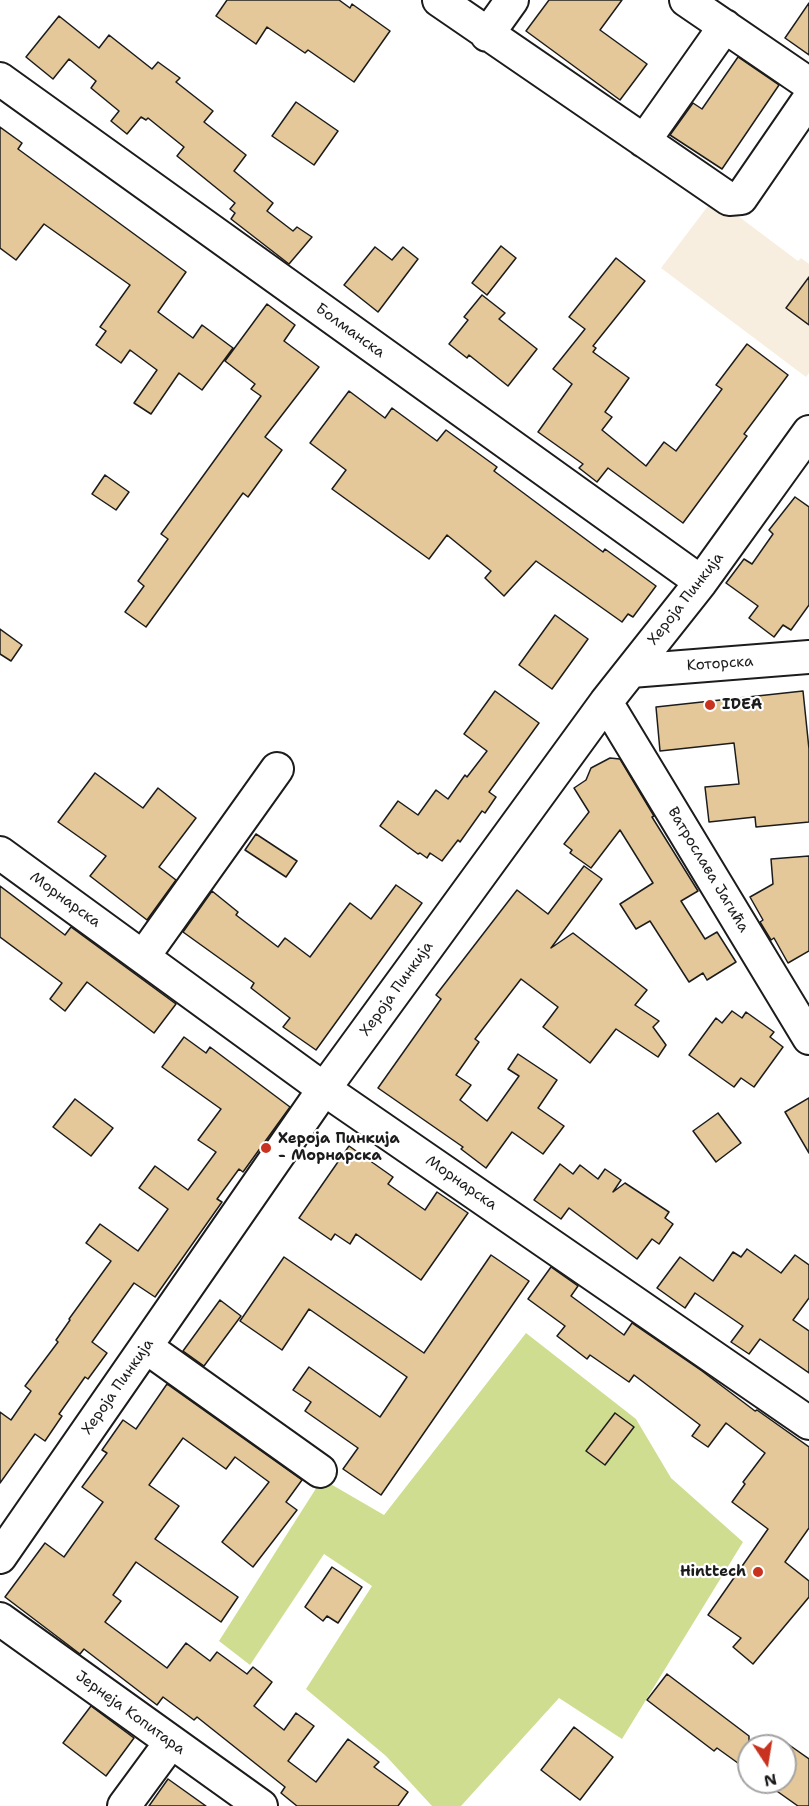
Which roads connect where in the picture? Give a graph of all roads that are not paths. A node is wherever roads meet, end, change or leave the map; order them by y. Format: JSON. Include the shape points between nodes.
{"nodes":[{"id":1,"x":439,"y":0,"type":"edge"},
{"id":2,"x":512,"y":0,"type":"edge"},
{"id":3,"x":686,"y":0,"type":"edge"},
{"id":4,"x":725,"y":26,"type":"junction"},
{"id":5,"x":487,"y":35,"type":"junction"},
{"id":6,"x":0,"y":80,"type":"edge"},
{"id":7,"x":809,"y":84,"type":"edge"},
{"id":8,"x":809,"y":99,"type":"edge"},
{"id":9,"x":644,"y":141,"type":"junction"},
{"id":10,"x":809,"y":432,"type":"edge"},
{"id":11,"x":701,"y":582,"type":"junction"},
{"id":12,"x":809,"y":657,"type":"edge"},
{"id":13,"x":631,"y":670,"type":"junction"},
{"id":14,"x":606,"y":702,"type":"junction"},
{"id":15,"x":277,"y":769,"type":"dead end"},
{"id":16,"x":0,"y":853,"type":"edge"},
{"id":17,"x":144,"y":957,"type":"junction"},
{"id":18,"x":809,"y":1038,"type":"edge"},
{"id":19,"x":324,"y":1089,"type":"junction"},
{"id":20,"x":146,"y":1347,"type":"junction"},
{"id":21,"x":809,"y":1423,"type":"edge"},
{"id":22,"x":320,"y":1471,"type":"dead end"},
{"id":23,"x":0,"y":1557,"type":"edge"},
{"id":24,"x":0,"y":1619,"type":"edge"},
{"id":25,"x":171,"y":1742,"type":"junction"},
{"id":26,"x":252,"y":1803,"type":"edge"},
{"id":27,"x":124,"y":1806,"type":"edge"}],
"edges":[{"from":1,"to":5,"type":"street"},
{"from":2,"to":5,"type":"street"},
{"from":3,"to":4,"type":"street"},
{"from":4,"to":7,"type":"street"},
{"from":4,"to":9,"type":"street"},
{"from":5,"to":9,"type":"street"},
{"from":6,"to":11,"type":"street","name":"Болманска"},
{"from":8,"to":9,"type":"street","via":[[741,198],[729,199]]},
{"from":10,"to":11,"type":"street","name":"Хероја Пинкија"},
{"from":11,"to":13,"type":"street","name":"Хероја Пинкија"},
{"from":12,"to":13,"type":"street","name":"Которска"},
{"from":13,"to":14,"type":"street","name":"Хероја Пинкија"},
{"from":14,"to":18,"type":"street","name":"Ватрослава Јагића"},
{"from":14,"to":19,"type":"street","name":"Хероја Пинкија"},
{"from":15,"to":17,"type":"street"},
{"from":16,"to":17,"type":"street","name":"Морнарска"},
{"from":17,"to":19,"type":"street","name":"Морнарска"},
{"from":19,"to":20,"type":"street","name":"Хероја Пинкија"},
{"from":19,"to":21,"type":"street","name":"Морнарска"},
{"from":20,"to":22,"type":"street"},
{"from":20,"to":23,"type":"street","name":"Хероја Пинкија"},
{"from":24,"to":25,"type":"street","name":"Јернеја Копитара"},
{"from":25,"to":26,"type":"street","name":"Јернеја Копитара"},
{"from":25,"to":27,"type":"street"}]}
